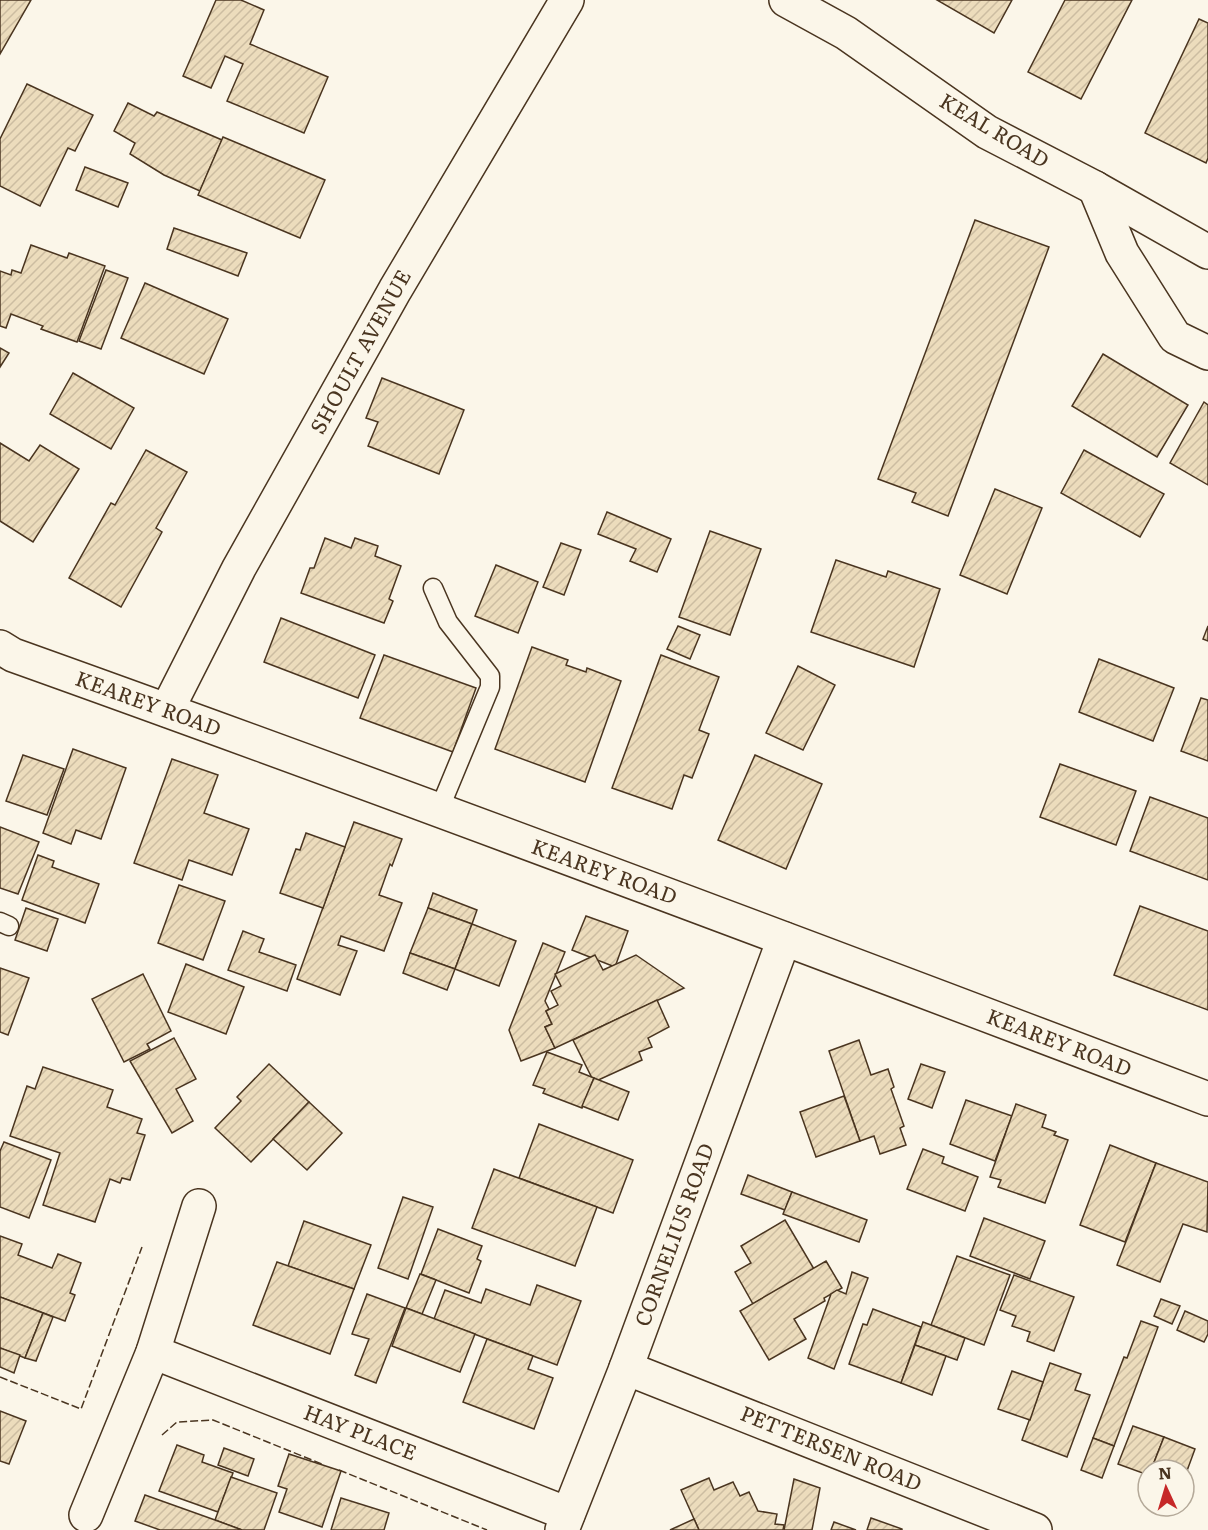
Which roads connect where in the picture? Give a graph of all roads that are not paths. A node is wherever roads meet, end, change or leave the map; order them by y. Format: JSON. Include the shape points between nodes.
{"nodes":[{"id":1,"x":567,"y":0,"type":"edge"},
{"id":2,"x":786,"y":0,"type":"edge"},
{"id":3,"x":1095,"y":188,"type":"junction"},
{"id":4,"x":1208,"y":252,"type":"edge"},
{"id":5,"x":1208,"y":353,"type":"edge"},
{"id":6,"x":433,"y":588,"type":"dead end"},
{"id":7,"x":0,"y":647,"type":"edge"},
{"id":8,"x":167,"y":710,"type":"junction"},
{"id":9,"x":438,"y":810,"type":"junction"},
{"id":10,"x":784,"y":939,"type":"junction"},
{"id":11,"x":1208,"y":1099,"type":"edge"},
{"id":12,"x":199,"y":1206,"type":"dead end"},
{"id":13,"x":153,"y":1352,"type":"junction"},
{"id":14,"x":626,"y":1368,"type":"junction"},
{"id":15,"x":86,"y":1515,"type":"dead end"},
{"id":16,"x":565,"y":1522,"type":"edge"},
{"id":17,"x":1035,"y":1530,"type":"edge"}],
"edges":[{"from":1,"to":8,"type":"street","name":"SHOULT AVENUE","via":[[435,220],[240,568]]},
{"from":2,"to":3,"type":"street","name":"KEAL ROAD","via":[[846,33],[987,132]]},
{"from":3,"to":4,"type":"street","name":"KEAL ROAD"},
{"from":3,"to":5,"type":"street","via":[[1122,253],[1175,337]]},
{"from":6,"to":9,"type":"lane","via":[[448,622],[490,676],[490,687]]},
{"from":7,"to":8,"type":"street","name":"KEAREY ROAD"},
{"from":8,"to":9,"type":"street","name":"KEAREY ROAD"},
{"from":9,"to":10,"type":"street","name":"KEAREY ROAD"},
{"from":10,"to":11,"type":"street","name":"KEAREY ROAD"},
{"from":10,"to":14,"type":"street","name":"CORNELIUS ROAD"},
{"from":12,"to":13,"type":"street"},
{"from":13,"to":15,"type":"street"},
{"from":13,"to":16,"type":"street","name":"HAY PLACE"},
{"from":14,"to":16,"type":"street","name":"CORNELIUS ROAD"},
{"from":14,"to":17,"type":"street","name":"PETTERSEN ROAD"}]}
